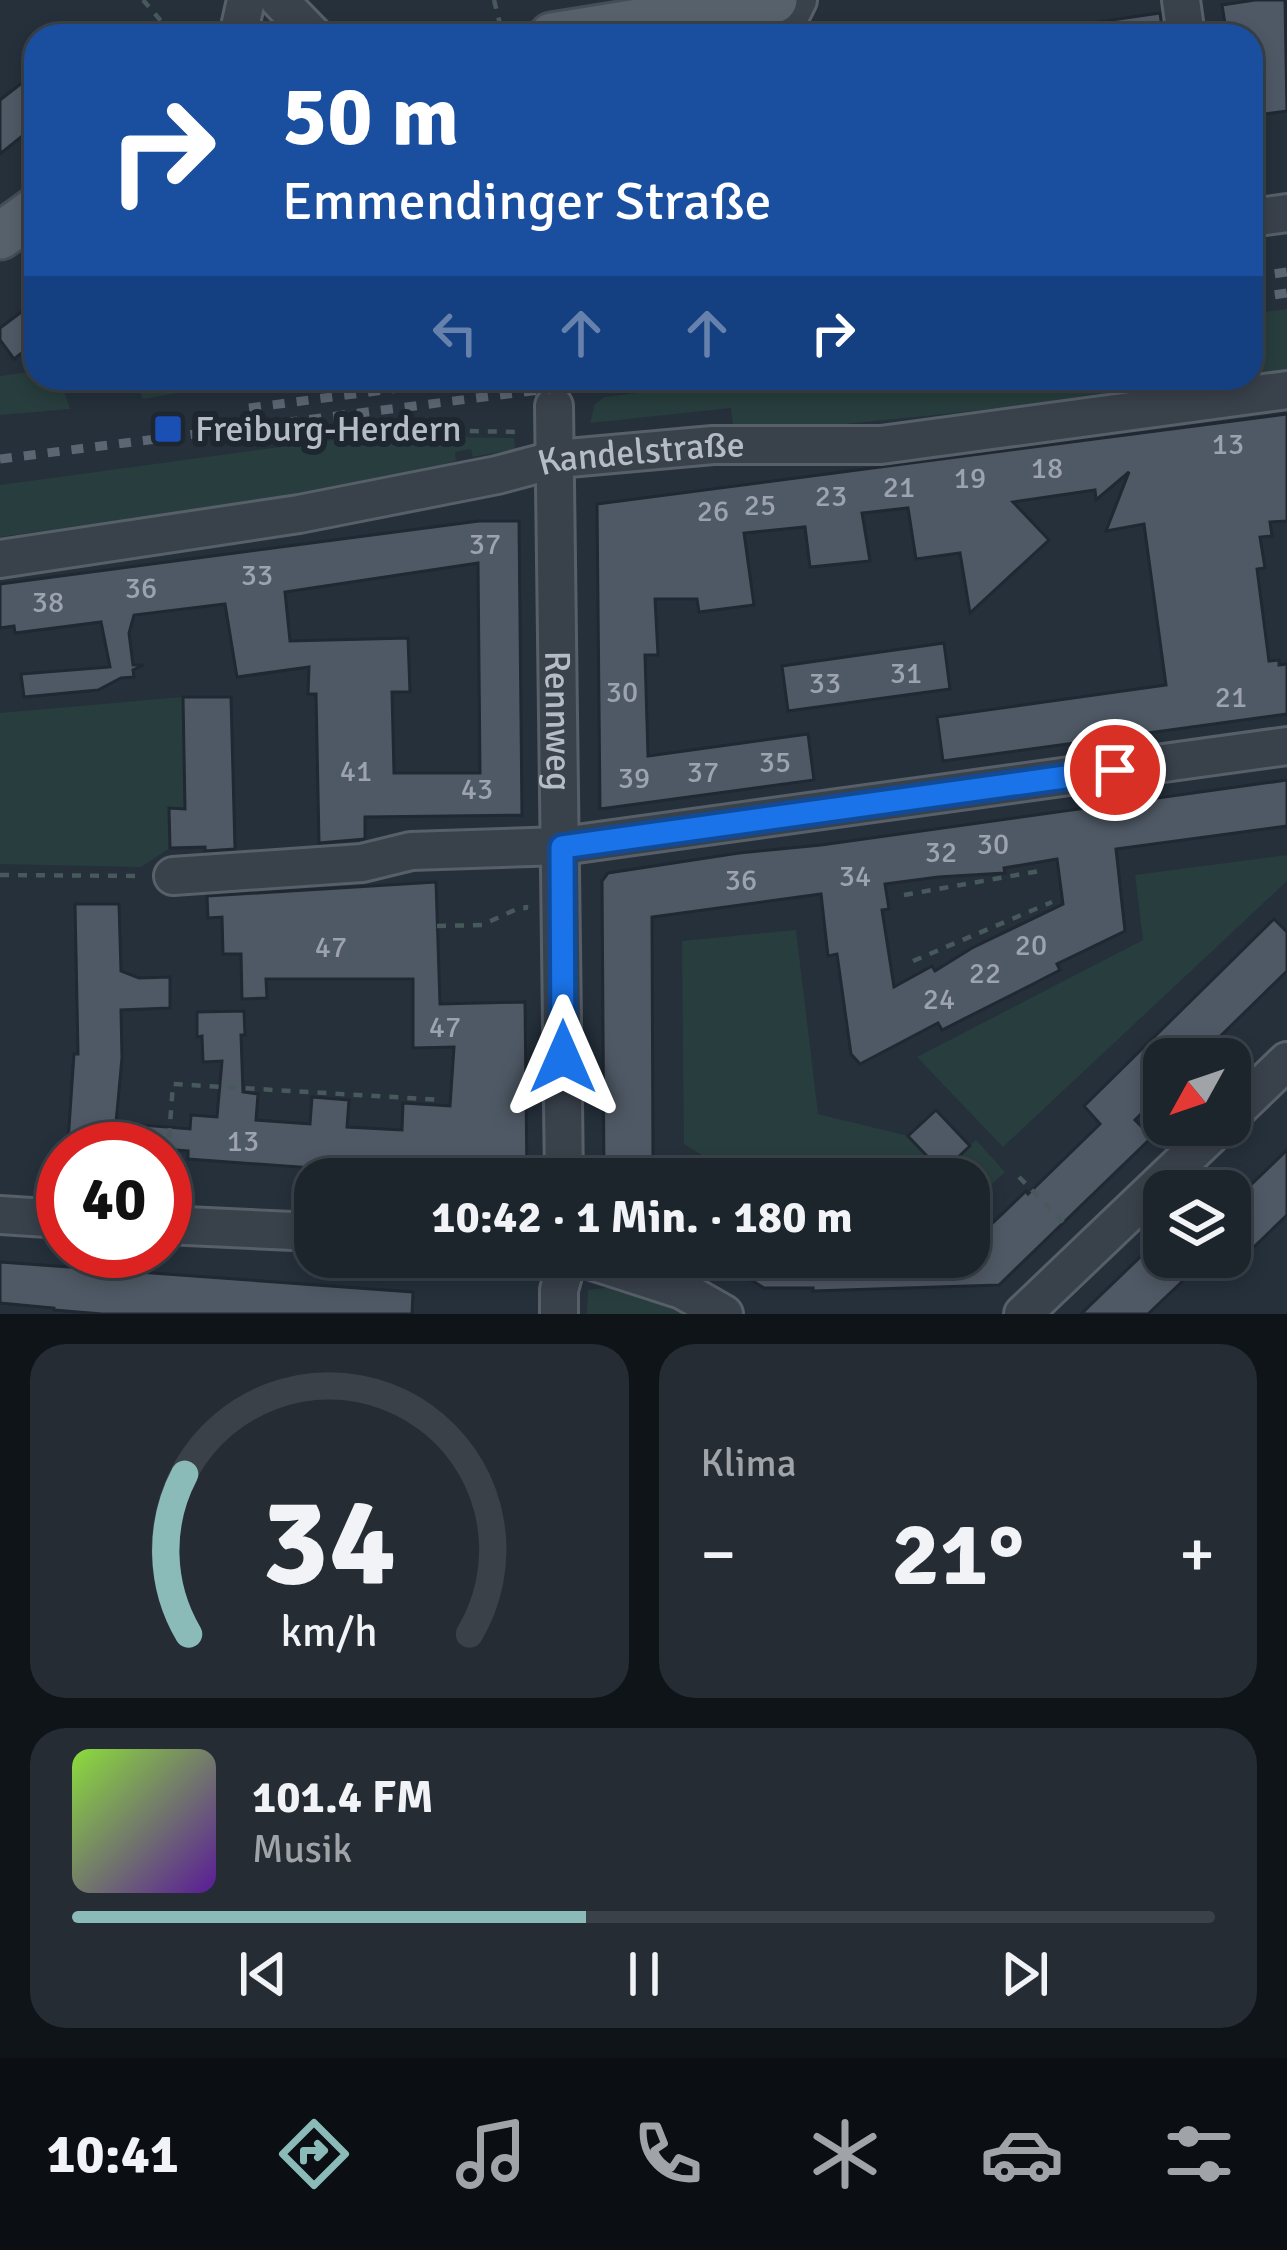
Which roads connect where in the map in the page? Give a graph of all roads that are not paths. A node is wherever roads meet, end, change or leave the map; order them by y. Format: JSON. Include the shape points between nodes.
{"nodes":[{"id":1,"x":278,"y":0,"type":"edge"},
{"id":2,"x":774,"y":0,"type":"edge"},
{"id":3,"x":302,"y":24,"type":"edge"},
{"id":4,"x":626,"y":24,"type":"edge"},
{"id":5,"x":1287,"y":390,"type":"edge"},
{"id":6,"x":550,"y":432,"type":"junction"},
{"id":7,"x":0,"y":559,"type":"edge"},
{"id":8,"x":1287,"y":746,"type":"edge"},
{"id":9,"x":562,"y":847,"type":"junction"},
{"id":10,"x":173,"y":876,"type":"road end"},
{"id":11,"x":1287,"y":1060,"type":"edge"},
{"id":12,"x":1251,"y":1095,"type":"edge"},
{"id":13,"x":1199,"y":1146,"type":"edge"},
{"id":14,"x":564,"y":1158,"type":"edge"},
{"id":15,"x":0,"y":1215,"type":"edge"},
{"id":16,"x":36,"y":1217,"type":"edge"},
{"id":17,"x":192,"y":1226,"type":"edge"},
{"id":18,"x":294,"y":1231,"type":"edge"},
{"id":19,"x":562,"y":1278,"type":"edge"},
{"id":20,"x":645,"y":1278,"type":"edge"},
{"id":21,"x":559,"y":1314,"type":"edge"},
{"id":22,"x":724,"y":1314,"type":"edge"},
{"id":23,"x":1024,"y":1314,"type":"edge"}],
"edges":[{"from":1,"to":3,"type":"street"},
{"from":2,"to":4,"type":"main road"},
{"from":5,"to":6,"type":"street","name":"Kandelstraße","via":[[881,445],[713,445]]},
{"from":6,"to":7,"type":"street","name":"Kandelstraße","via":[[497,475]]},
{"from":6,"to":9,"type":"street","name":"Rennweg"},
{"from":8,"to":9,"type":"street"},
{"from":9,"to":10,"type":"street","via":[[411,851],[362,863]]},
{"from":9,"to":14,"type":"street","name":"Rennweg"},
{"from":11,"to":12,"type":"street"},
{"from":13,"to":23,"type":"street"},
{"from":15,"to":16,"type":"street"},
{"from":17,"to":18,"type":"street"},
{"from":19,"to":21,"type":"street"},
{"from":20,"to":22,"type":"street"}]}
